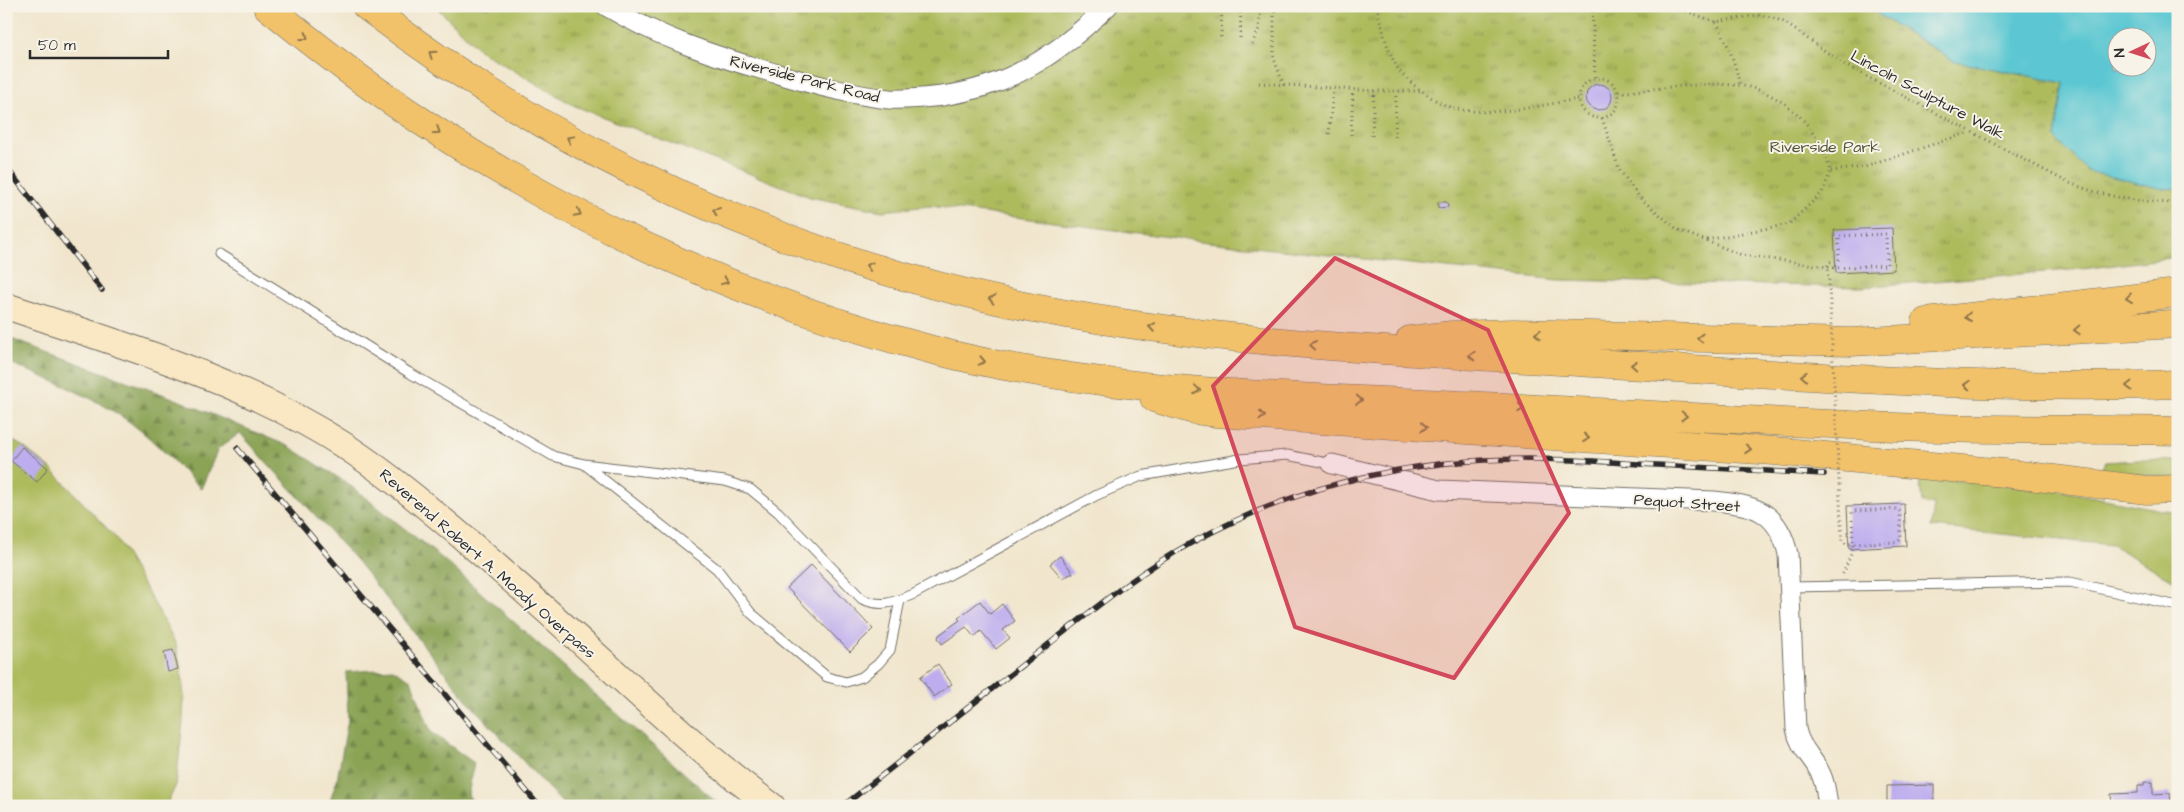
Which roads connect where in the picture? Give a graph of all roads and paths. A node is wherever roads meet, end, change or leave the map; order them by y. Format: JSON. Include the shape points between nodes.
{"nodes":[{"id":1,"x":267,"y":6,"type":"edge"},
{"id":2,"x":366,"y":6,"type":"edge"},
{"id":3,"x":606,"y":6,"type":"edge"},
{"id":4,"x":1108,"y":6,"type":"edge"},
{"id":5,"x":1222,"y":6,"type":"edge"},
{"id":6,"x":1229,"y":6,"type":"edge"},
{"id":7,"x":1377,"y":6,"type":"edge"},
{"id":8,"x":1592,"y":6,"type":"edge"},
{"id":9,"x":1672,"y":6,"type":"edge"},
{"id":10,"x":1241,"y":7,"type":"edge"},
{"id":11,"x":1274,"y":7,"type":"edge"},
{"id":12,"x":1261,"y":8,"type":"junction"},
{"id":13,"x":1716,"y":22,"type":"junction"},
{"id":14,"x":1221,"y":37,"type":"dead end"},
{"id":15,"x":1240,"y":38,"type":"dead end"},
{"id":16,"x":1252,"y":44,"type":"dead end"},
{"id":17,"x":1595,"y":78,"type":"junction"},
{"id":18,"x":1259,"y":84,"type":"dead end"},
{"id":19,"x":1284,"y":86,"type":"junction"},
{"id":20,"x":1740,"y":86,"type":"junction"},
{"id":21,"x":1333,"y":89,"type":"junction"},
{"id":22,"x":1353,"y":90,"type":"junction"},
{"id":23,"x":1374,"y":91,"type":"junction"},
{"id":24,"x":1422,"y":91,"type":"junction"},
{"id":25,"x":1396,"y":92,"type":"junction"},
{"id":26,"x":1619,"y":94,"type":"junction"},
{"id":27,"x":1579,"y":99,"type":"junction"},
{"id":28,"x":1602,"y":118,"type":"junction"},
{"id":29,"x":1970,"y":132,"type":"junction"},
{"id":30,"x":1329,"y":134,"type":"dead end"},
{"id":31,"x":1352,"y":135,"type":"dead end"},
{"id":32,"x":1372,"y":136,"type":"dead end"},
{"id":33,"x":1395,"y":137,"type":"dead end"},
{"id":34,"x":1830,"y":171,"type":"junction"},
{"id":35,"x":2178,"y":203,"type":"edge"},
{"id":36,"x":1706,"y":240,"type":"junction"},
{"id":37,"x":218,"y":254,"type":"dead end"},
{"id":38,"x":2178,"y":293,"type":"edge"},
{"id":39,"x":6,"y":306,"type":"edge"},
{"id":40,"x":2178,"y":324,"type":"edge"},
{"id":41,"x":1749,"y":338,"type":"junction"},
{"id":42,"x":1362,"y":349,"type":"junction"},
{"id":43,"x":1114,"y":381,"type":"junction"},
{"id":44,"x":2178,"y":384,"type":"edge"},
{"id":45,"x":2178,"y":430,"type":"edge"},
{"id":46,"x":584,"y":464,"type":"junction"},
{"id":47,"x":1332,"y":464,"type":"joint"},
{"id":48,"x":2178,"y":489,"type":"edge"},
{"id":49,"x":2147,"y":490,"type":"junction"},
{"id":50,"x":2178,"y":499,"type":"edge"},
{"id":51,"x":1837,"y":586,"type":"junction"},
{"id":52,"x":1790,"y":587,"type":"junction"},
{"id":53,"x":900,"y":600,"type":"junction"},
{"id":54,"x":2178,"y":606,"type":"edge"},
{"id":55,"x":765,"y":800,"type":"edge"},
{"id":56,"x":1828,"y":806,"type":"edge"}],
"edges":[{"from":1,"to":43,"type":"highway","one_way":true,"via":[[363,81],[438,133],[540,193],[671,258],[782,302],[934,350],[1015,367]]},
{"from":42,"to":2,"type":"highway","one_way":true,"via":[[1166,329],[1040,309],[940,286],[812,248],[718,212],[575,142],[495,96]]},
{"from":3,"to":4,"type":"street","name":"Riverside Park Road","via":[[650,30],[711,54],[828,88],[903,100],[966,92],[1022,72],[1067,44]]},
{"from":5,"to":14,"type":"path"},
{"from":6,"to":10,"type":"path"},
{"from":7,"to":24,"type":"path","via":[[1384,36],[1402,73]]},
{"from":8,"to":17,"type":"path"},
{"from":9,"to":13,"type":"path","name":"Lincoln Sculpture Walk"},
{"from":10,"to":12,"type":"path"},
{"from":10,"to":15,"type":"path"},
{"from":11,"to":12,"type":"path"},
{"from":11,"to":19,"type":"path","via":[[1274,60]]},
{"from":12,"to":16,"type":"path","via":[[1260,30]]},
{"from":13,"to":20,"type":"path","via":[[1728,43]]},
{"from":13,"to":29,"type":"path","name":"Lincoln Sculpture Walk","via":[[1758,16],[1784,22],[1845,66]]},
{"from":17,"to":26,"type":"path","via":[[1614,84]]},
{"from":17,"to":27,"type":"path","via":[[1586,82]]},
{"from":18,"to":19,"type":"path"},
{"from":19,"to":21,"type":"path"},
{"from":20,"to":26,"type":"path"},
{"from":20,"to":34,"type":"path","via":[[1754,88],[1789,106],[1812,131]]},
{"from":21,"to":22,"type":"path"},
{"from":21,"to":30,"type":"path"},
{"from":22,"to":23,"type":"path"},
{"from":22,"to":31,"type":"path"},
{"from":23,"to":25,"type":"path"},
{"from":23,"to":32,"type":"path"},
{"from":24,"to":25,"type":"path"},
{"from":24,"to":27,"type":"path","via":[[1452,108],[1488,111]]},
{"from":25,"to":33,"type":"path"},
{"from":26,"to":28,"type":"path","via":[[1618,104],[1612,113]]},
{"from":27,"to":28,"type":"path","via":[[1583,110]]},
{"from":28,"to":36,"type":"path","via":[[1619,170],[1640,198],[1678,230]]},
{"from":29,"to":34,"type":"path","via":[[1865,167]]},
{"from":29,"to":35,"type":"path","name":"Lincoln Sculpture Walk","via":[[2080,188],[2119,198]]},
{"from":34,"to":36,"type":"path","via":[[1822,193],[1789,224]]},
{"from":36,"to":51,"type":"path","bridge":true,"via":[[1742,255],[1836,268],[1884,266],[1888,262],[1887,237],[1884,234],[1839,236],[1839,261],[1828,265],[1842,541],[1846,544],[1897,542],[1901,539],[1898,509],[1854,510],[1852,512],[1852,516],[1852,554]]},
{"from":37,"to":46,"type":"lane","via":[[408,372],[553,456]]},
{"from":38,"to":41,"type":"highway","one_way":true},
{"from":39,"to":55,"type":"main road","name":"Reverend Robert A. Moody Overpass","via":[[216,378],[284,410],[346,447],[443,520],[673,725]]},
{"from":40,"to":41,"type":"highway","one_way":true,"via":[[1860,342]]},
{"from":41,"to":42,"type":"highway","one_way":true,"via":[[1482,333],[1422,338]]},
{"from":44,"to":42,"type":"highway","one_way":true,"via":[[1958,384]]},
{"from":43,"to":45,"type":"highway","one_way":true,"via":[[1253,394],[1896,427]]},
{"from":43,"to":49,"type":"highway","one_way":true,"via":[[1173,404],[1215,413],[1774,451]]},
{"from":46,"to":53,"type":"lane","via":[[725,481],[750,489],[778,512],[862,600],[875,604]]},
{"from":46,"to":53,"type":"lane","via":[[717,570],[751,613],[827,677],[846,682],[862,677],[878,664],[890,650]]},
{"from":47,"to":52,"type":"street","name":"Pequot Street","via":[[1439,490],[1706,501],[1752,506],[1766,514],[1781,533],[1788,554]]},
{"from":47,"to":53,"type":"lane","via":[[1287,455],[1240,459],[1141,476],[1097,495]]},
{"from":48,"to":49,"type":"highway"},
{"from":49,"to":50,"type":"highway"},
{"from":51,"to":52,"type":"lane"},
{"from":51,"to":54,"type":"lane","via":[[2070,582]]},
{"from":52,"to":56,"type":"street","name":"Pequot Street","via":[[1795,724],[1800,742],[1820,773]]}]}
